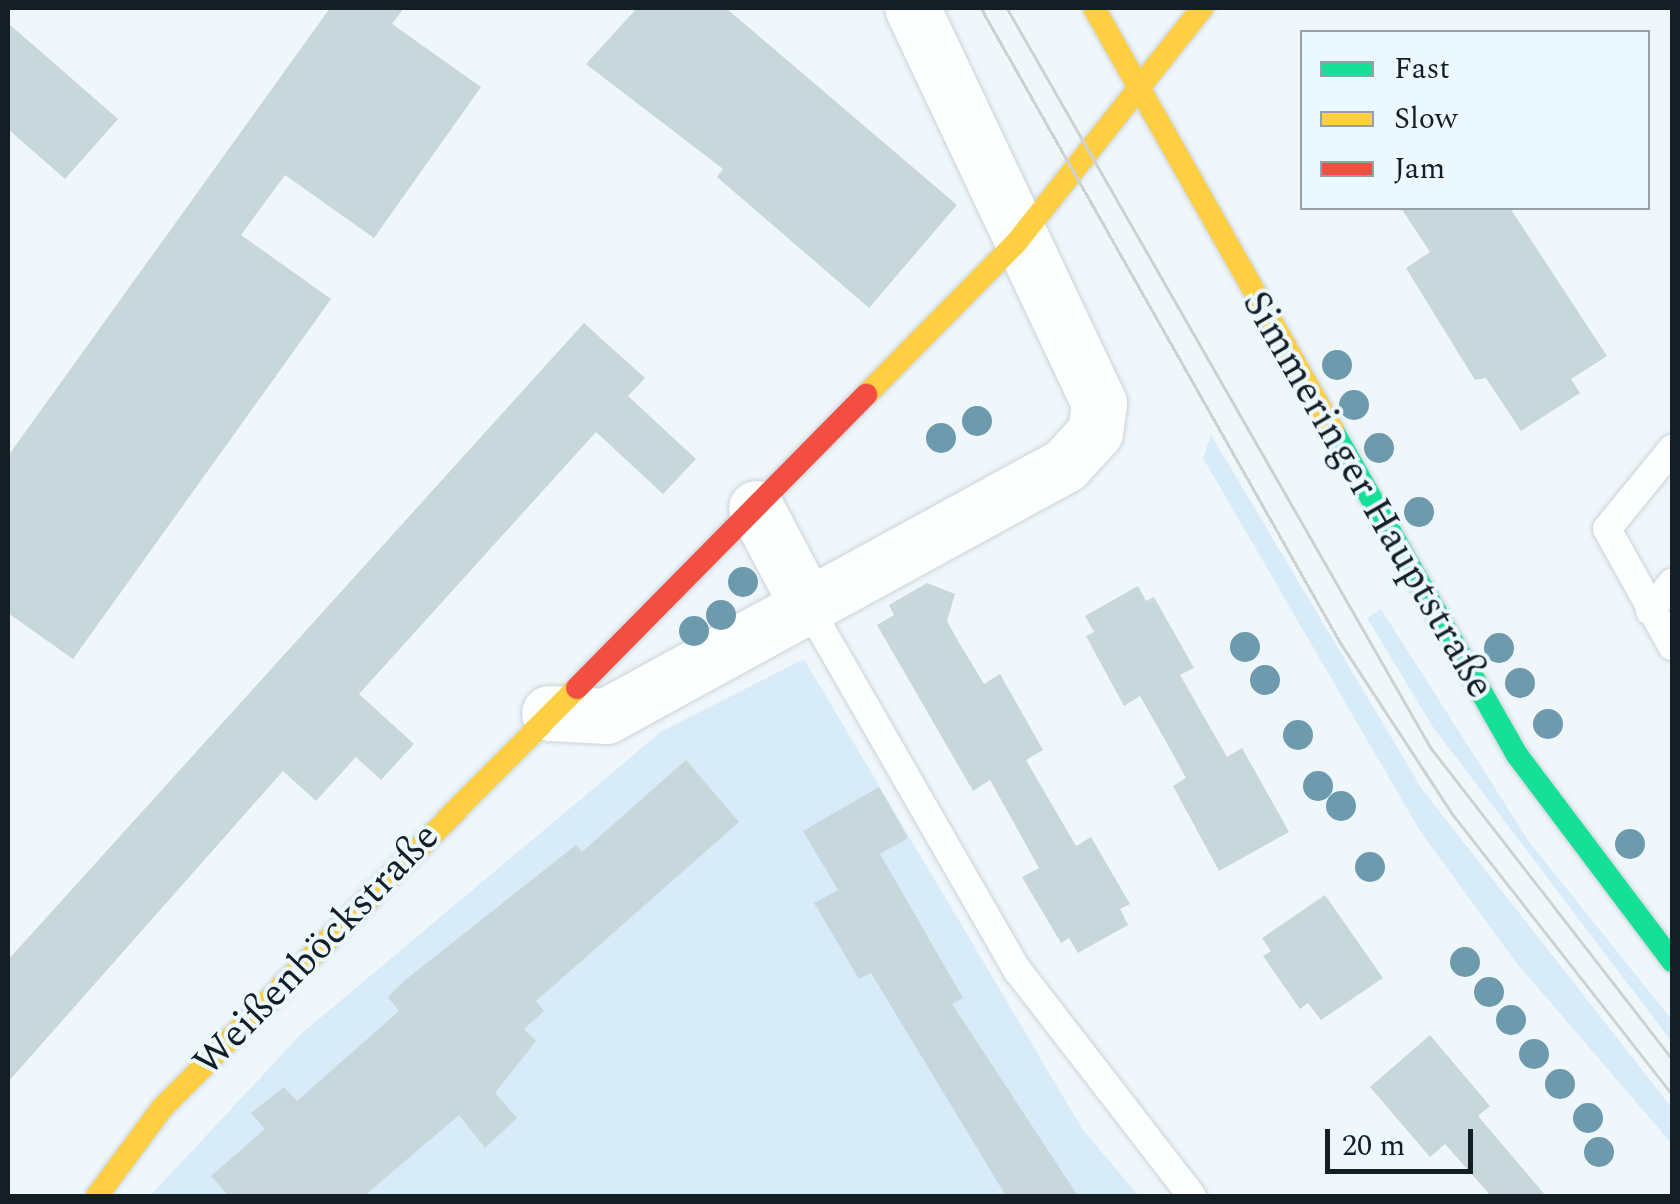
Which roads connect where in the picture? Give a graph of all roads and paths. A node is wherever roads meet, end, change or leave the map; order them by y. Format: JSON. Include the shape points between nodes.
{"nodes":[{"id":1,"x":912,"y":8,"type":"edge"},
{"id":2,"x":1094,"y":8,"type":"edge"},
{"id":3,"x":1202,"y":8,"type":"edge"},
{"id":4,"x":1134,"y":90,"type":"junction"},
{"id":5,"x":1016,"y":243,"type":"junction"},
{"id":6,"x":1672,"y":449,"type":"edge"},
{"id":7,"x":756,"y":508,"type":"junction"},
{"id":8,"x":1672,"y":583,"type":"edge"},
{"id":9,"x":810,"y":610,"type":"junction"},
{"id":10,"x":1650,"y":611,"type":"junction"},
{"id":11,"x":1672,"y":646,"type":"edge"},
{"id":12,"x":549,"y":713,"type":"junction"},
{"id":13,"x":1669,"y":950,"type":"edge"},
{"id":14,"x":96,"y":1196,"type":"edge"},
{"id":15,"x":1192,"y":1196,"type":"edge"}],
"edges":[{"from":1,"to":5,"type":"street","via":[[997,179]]},
{"from":2,"to":4,"type":"street","name":"Simmeringer Hauptstraße"},
{"from":3,"to":4,"type":"street","name":"Weißenböckstraße"},
{"from":4,"to":5,"type":"street","name":"Weißenböckstraße"},
{"from":4,"to":13,"type":"street","name":"Simmeringer Hauptstraße","via":[[1517,756]]},
{"from":5,"to":7,"type":"street","name":"Weißenböckstraße"},
{"from":5,"to":9,"type":"street","via":[[1099,402],[1095,432],[1065,465]]},
{"from":6,"to":10,"type":"lane","via":[[1606,529]]},
{"from":7,"to":9,"type":"street"},
{"from":7,"to":12,"type":"street","name":"Weißenböckstraße"},
{"from":8,"to":10,"type":"lane"},
{"from":9,"to":12,"type":"street","via":[[606,716]]},
{"from":9,"to":15,"type":"lane","via":[[1018,971]]},
{"from":10,"to":11,"type":"lane"},
{"from":12,"to":14,"type":"street","name":"Weißenböckstraße","via":[[162,1108]]}]}
